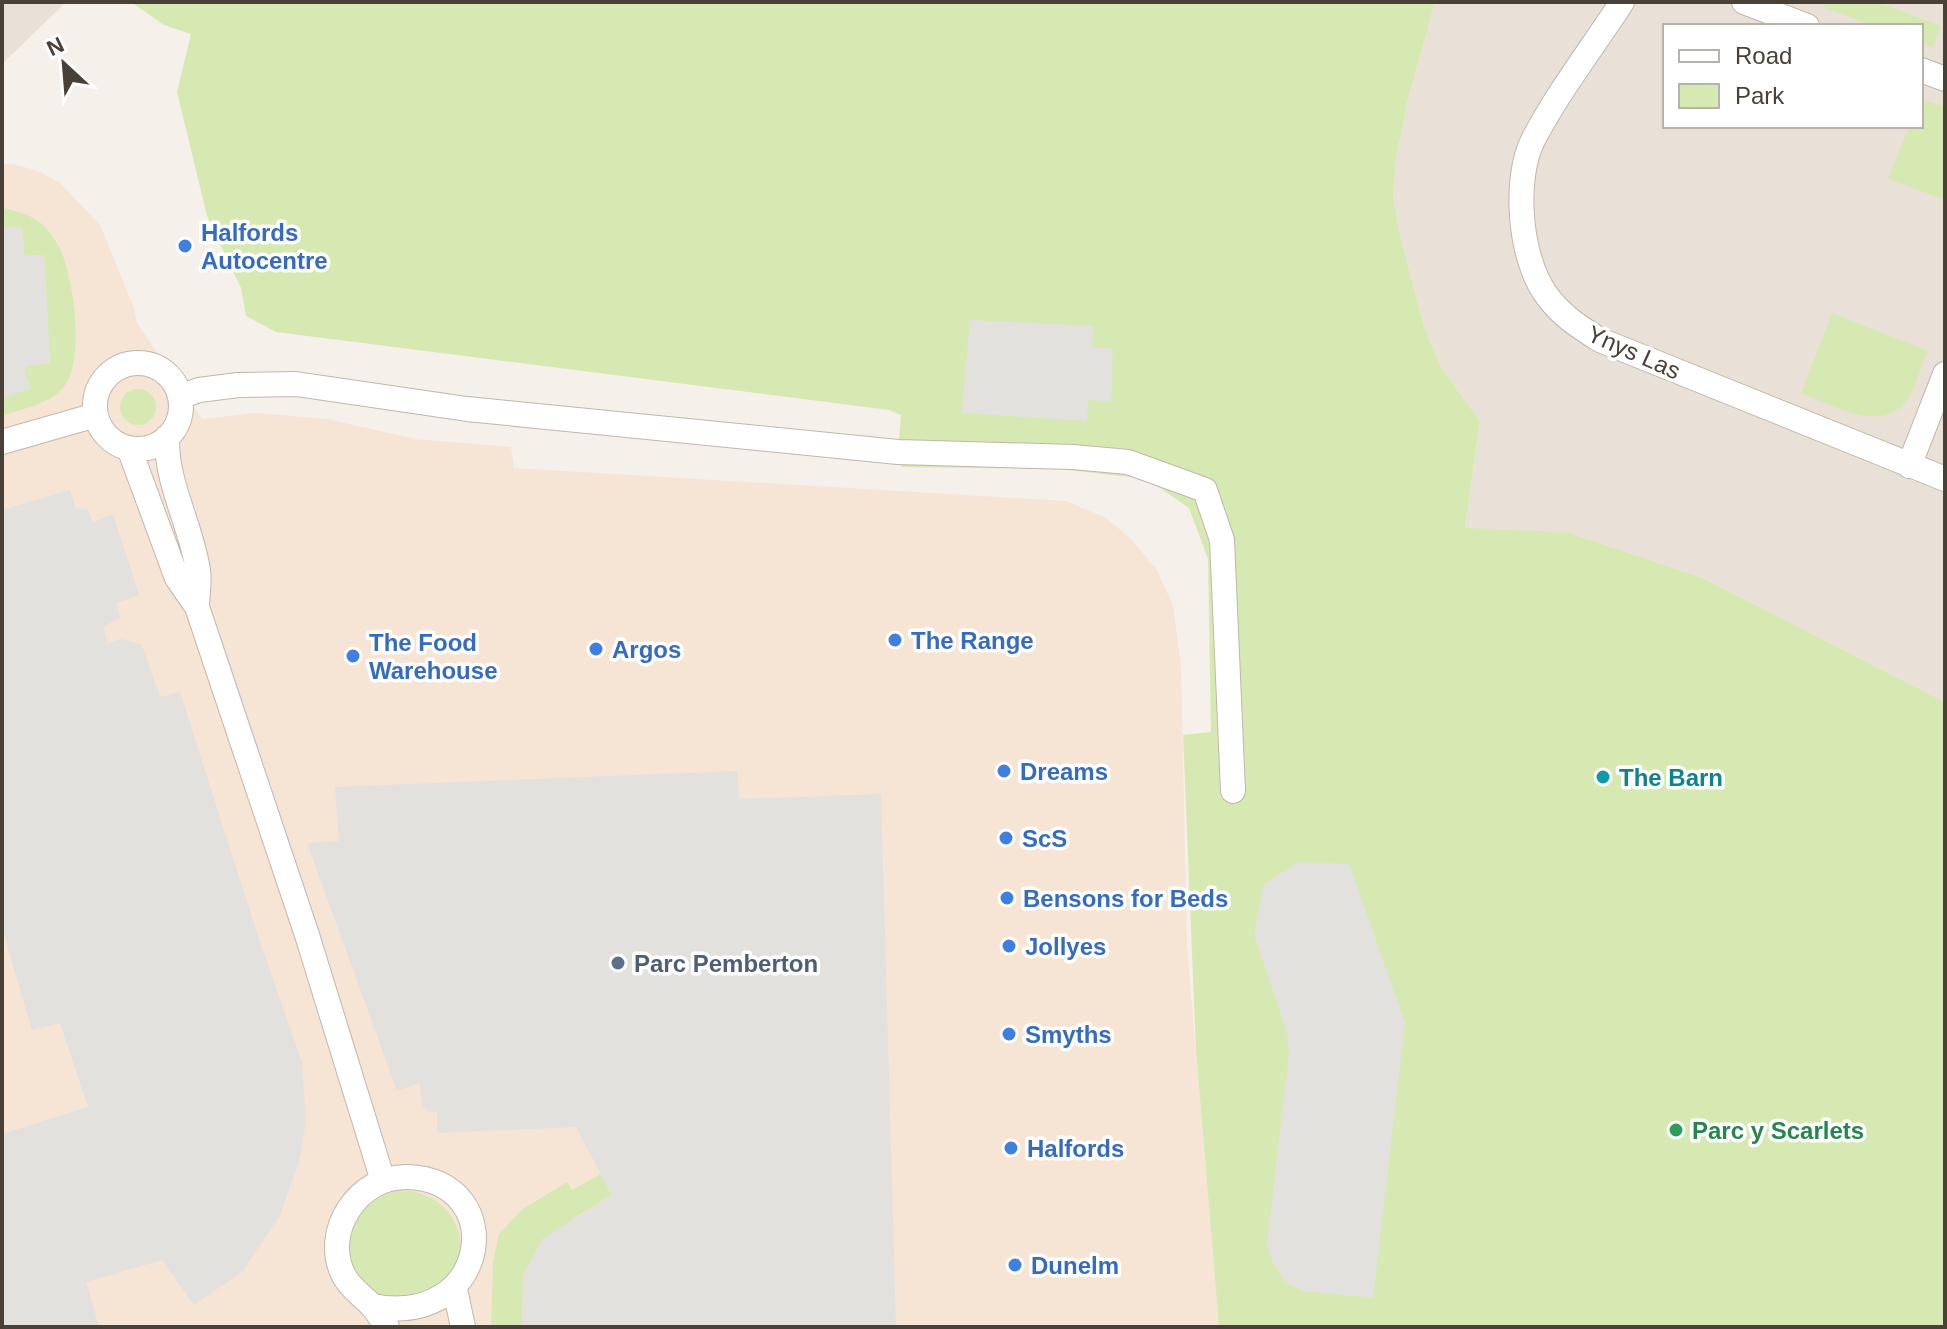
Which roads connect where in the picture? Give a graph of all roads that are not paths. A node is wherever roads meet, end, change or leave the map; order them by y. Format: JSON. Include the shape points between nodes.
{"nodes":[{"id":1,"x":1622,"y":2,"type":"edge"},
{"id":2,"x":1744,"y":2,"type":"edge"},
{"id":3,"x":1802,"y":24,"type":"edge"},
{"id":4,"x":1923,"y":71,"type":"edge"},
{"id":5,"x":1945,"y":79,"type":"edge"},
{"id":6,"x":1945,"y":374,"type":"edge"},
{"id":7,"x":180,"y":397,"type":"junction"},
{"id":8,"x":96,"y":415,"type":"junction"},
{"id":9,"x":167,"y":437,"type":"junction"},
{"id":10,"x":2,"y":442,"type":"edge"},
{"id":11,"x":129,"y":448,"type":"junction"},
{"id":12,"x":1909,"y":466,"type":"junction"},
{"id":13,"x":1945,"y":479,"type":"edge"},
{"id":14,"x":197,"y":607,"type":"junction"},
{"id":15,"x":1233,"y":791,"type":"dead end"},
{"id":16,"x":383,"y":1181,"type":"junction"},
{"id":17,"x":456,"y":1294,"type":"junction"},
{"id":18,"x":372,"y":1306,"type":"junction"},
{"id":19,"x":387,"y":1327,"type":"edge"},
{"id":20,"x":463,"y":1327,"type":"edge"}],
"edges":[{"from":1,"to":12,"type":"street","name":"Ynys Las","via":[[1532,143],[1522,181],[1522,221],[1544,292],[1567,319],[1600,340]]},
{"from":2,"to":3,"type":"street"},
{"from":4,"to":5,"type":"street"},
{"from":6,"to":12,"type":"street"},
{"from":7,"to":8,"type":"street","via":[[165,373],[138,363],[124,365],[102,382]]},
{"from":7,"to":9,"type":"street","via":[[176,425]]},
{"from":7,"to":15,"type":"street","via":[[238,385],[296,384],[467,409],[883,451],[1128,462],[1169,475],[1205,490],[1222,540]]},
{"from":8,"to":10,"type":"street"},
{"from":8,"to":11,"type":"street","via":[[105,434]]},
{"from":9,"to":11,"type":"street","via":[[143,449]]},
{"from":9,"to":14,"type":"street","via":[[174,490],[199,571]]},
{"from":11,"to":14,"type":"street","via":[[177,578]]},
{"from":12,"to":13,"type":"street","name":"Ynys Las"},
{"from":14,"to":16,"type":"street"},
{"from":16,"to":17,"type":"street","via":[[428,1180],[449,1191],[464,1208],[475,1253]]},
{"from":16,"to":18,"type":"street","via":[[362,1192],[347,1209],[337,1252],[355,1293]]},
{"from":17,"to":18,"type":"street","via":[[437,1308],[416,1314]]},
{"from":17,"to":20,"type":"street"},
{"from":18,"to":19,"type":"street"}]}
